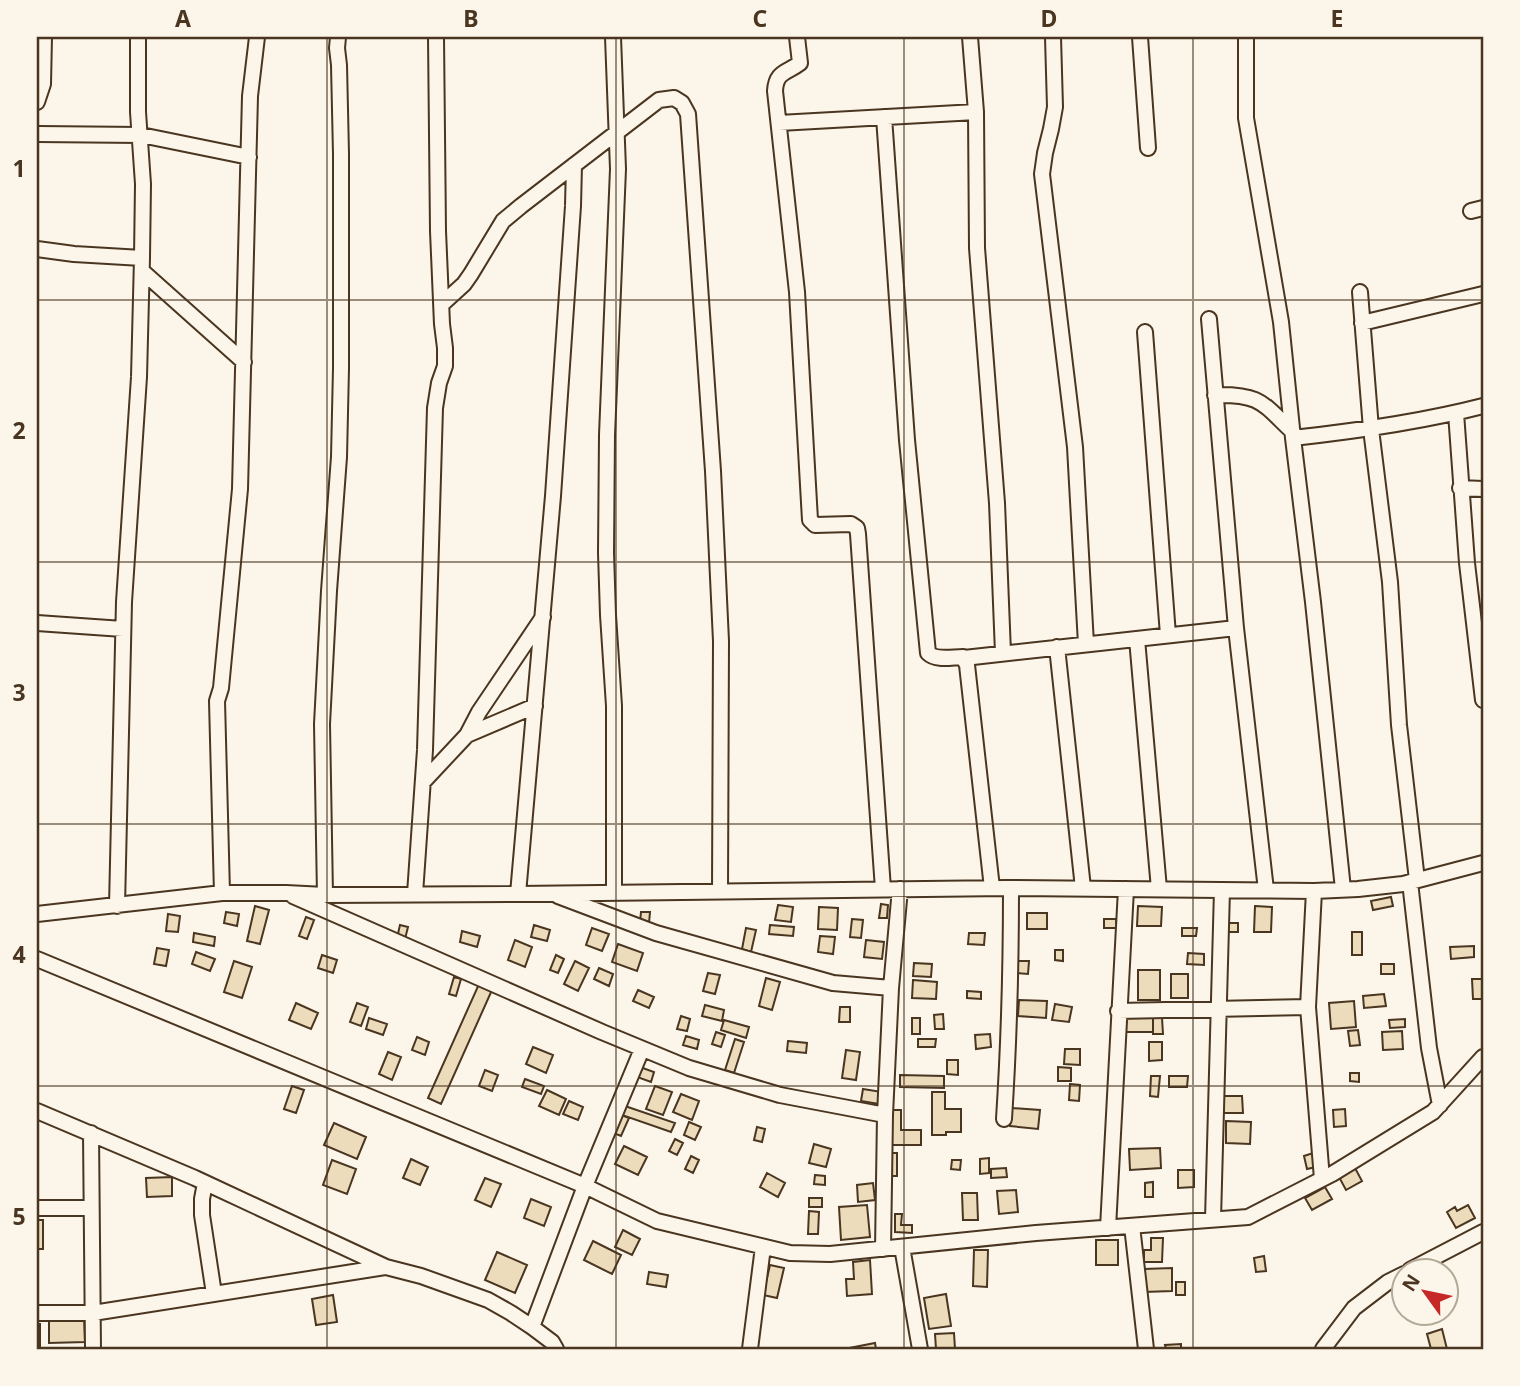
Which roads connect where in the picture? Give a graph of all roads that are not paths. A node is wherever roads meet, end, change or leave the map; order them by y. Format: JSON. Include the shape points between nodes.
{"nodes":[{"id":1,"x":44,"y":37,"type":"edge"},
{"id":2,"x":138,"y":37,"type":"edge"},
{"id":3,"x":257,"y":37,"type":"edge"},
{"id":4,"x":338,"y":37,"type":"edge"},
{"id":5,"x":436,"y":37,"type":"edge"},
{"id":6,"x":613,"y":37,"type":"edge"},
{"id":7,"x":797,"y":37,"type":"edge"},
{"id":8,"x":970,"y":37,"type":"edge"},
{"id":9,"x":1053,"y":37,"type":"edge"},
{"id":10,"x":1140,"y":37,"type":"edge"},
{"id":11,"x":1246,"y":37,"type":"edge"},
{"id":12,"x":37,"y":102,"type":"edge"},
{"id":13,"x":976,"y":111,"type":"junction"},
{"id":14,"x":884,"y":117,"type":"junction"},
{"id":15,"x":779,"y":123,"type":"junction"},
{"id":16,"x":617,"y":132,"type":"junction"},
{"id":17,"x":37,"y":134,"type":"edge"},
{"id":18,"x":141,"y":135,"type":"junction"},
{"id":19,"x":1148,"y":148,"type":"dead end"},
{"id":20,"x":249,"y":156,"type":"junction"},
{"id":21,"x":574,"y":166,"type":"junction"},
{"id":22,"x":37,"y":249,"type":"edge"},
{"id":23,"x":142,"y":265,"type":"junction"},
{"id":24,"x":1360,"y":292,"type":"dead end"},
{"id":25,"x":1483,"y":294,"type":"edge"},
{"id":26,"x":442,"y":304,"type":"junction"},
{"id":27,"x":1209,"y":319,"type":"dead end"},
{"id":28,"x":1362,"y":323,"type":"junction"},
{"id":29,"x":1145,"y":332,"type":"dead end"},
{"id":30,"x":244,"y":362,"type":"junction"},
{"id":31,"x":1216,"y":395,"type":"junction"},
{"id":32,"x":1483,"y":406,"type":"edge"},
{"id":33,"x":1456,"y":413,"type":"junction"},
{"id":34,"x":1371,"y":429,"type":"junction"},
{"id":35,"x":1293,"y":435,"type":"junction"},
{"id":36,"x":1460,"y":488,"type":"junction"},
{"id":37,"x":1483,"y":489,"type":"edge"},
{"id":38,"x":543,"y":615,"type":"junction"},
{"id":39,"x":37,"y":624,"type":"edge"},
{"id":40,"x":1236,"y":628,"type":"junction"},
{"id":41,"x":124,"y":629,"type":"junction"},
{"id":42,"x":1168,"y":635,"type":"junction"},
{"id":43,"x":1137,"y":639,"type":"junction"},
{"id":44,"x":1086,"y":644,"type":"junction"},
{"id":45,"x":1057,"y":648,"type":"junction"},
{"id":46,"x":1003,"y":653,"type":"junction"},
{"id":47,"x":964,"y":658,"type":"junction"},
{"id":48,"x":1483,"y":700,"type":"edge"},
{"id":49,"x":536,"y":706,"type":"junction"},
{"id":50,"x":467,"y":735,"type":"junction"},
{"id":51,"x":423,"y":782,"type":"junction"},
{"id":52,"x":1483,"y":863,"type":"edge"},
{"id":53,"x":1414,"y":881,"type":"junction"},
{"id":54,"x":992,"y":888,"type":"junction"},
{"id":55,"x":1083,"y":888,"type":"junction"},
{"id":56,"x":883,"y":889,"type":"junction"},
{"id":57,"x":900,"y":889,"type":"junction"},
{"id":58,"x":1011,"y":889,"type":"junction"},
{"id":59,"x":1126,"y":889,"type":"junction"},
{"id":60,"x":1159,"y":889,"type":"junction"},
{"id":61,"x":1343,"y":889,"type":"junction"},
{"id":62,"x":1222,"y":890,"type":"junction"},
{"id":63,"x":1266,"y":890,"type":"junction"},
{"id":64,"x":720,"y":891,"type":"junction"},
{"id":65,"x":1314,"y":891,"type":"junction"},
{"id":66,"x":614,"y":892,"type":"junction"},
{"id":67,"x":222,"y":893,"type":"junction"},
{"id":68,"x":286,"y":893,"type":"junction"},
{"id":69,"x":550,"y":893,"type":"junction"},
{"id":70,"x":415,"y":894,"type":"junction"},
{"id":71,"x":518,"y":894,"type":"junction"},
{"id":72,"x":325,"y":895,"type":"junction"},
{"id":73,"x":117,"y":906,"type":"junction"},
{"id":74,"x":37,"y":914,"type":"edge"},
{"id":75,"x":37,"y":959,"type":"edge"},
{"id":76,"x":891,"y":988,"type":"junction"},
{"id":77,"x":1308,"y":1007,"type":"junction"},
{"id":78,"x":1218,"y":1009,"type":"junction"},
{"id":79,"x":1118,"y":1011,"type":"junction"},
{"id":80,"x":642,"y":1049,"type":"junction"},
{"id":81,"x":1483,"y":1057,"type":"edge"},
{"id":82,"x":1440,"y":1105,"type":"junction"},
{"id":83,"x":37,"y":1111,"type":"edge"},
{"id":84,"x":885,"y":1115,"type":"junction"},
{"id":85,"x":1004,"y":1119,"type":"dead end"},
{"id":86,"x":91,"y":1133,"type":"junction"},
{"id":87,"x":1322,"y":1179,"type":"junction"},
{"id":88,"x":205,"y":1183,"type":"junction"},
{"id":89,"x":585,"y":1186,"type":"junction"},
{"id":90,"x":37,"y":1208,"type":"edge"},
{"id":91,"x":91,"y":1208,"type":"junction"},
{"id":92,"x":1213,"y":1219,"type":"junction"},
{"id":93,"x":1132,"y":1226,"type":"junction"},
{"id":94,"x":1108,"y":1228,"type":"junction"},
{"id":95,"x":1483,"y":1232,"type":"edge"},
{"id":96,"x":763,"y":1247,"type":"junction"},
{"id":97,"x":902,"y":1247,"type":"junction"},
{"id":98,"x":883,"y":1249,"type":"junction"},
{"id":99,"x":1437,"y":1256,"type":"edge"},
{"id":100,"x":386,"y":1267,"type":"junction"},
{"id":101,"x":1390,"y":1281,"type":"edge"},
{"id":102,"x":214,"y":1294,"type":"junction"},
{"id":103,"x":37,"y":1313,"type":"edge"},
{"id":104,"x":93,"y":1313,"type":"junction"},
{"id":105,"x":532,"y":1327,"type":"junction"},
{"id":106,"x":93,"y":1349,"type":"edge"},
{"id":107,"x":556,"y":1349,"type":"edge"},
{"id":108,"x":750,"y":1349,"type":"edge"},
{"id":109,"x":920,"y":1349,"type":"edge"},
{"id":110,"x":1146,"y":1349,"type":"edge"},
{"id":111,"x":1323,"y":1349,"type":"edge"}],
"edges":[{"from":1,"to":12,"type":"street","via":[[43,84]]},
{"from":2,"to":18,"type":"street"},
{"from":3,"to":20,"type":"street"},
{"from":4,"to":72,"type":"street","via":[[341,368],[322,724]]},
{"from":5,"to":26,"type":"street"},
{"from":6,"to":16,"type":"street"},
{"from":7,"to":15,"type":"street","via":[[800,63],[783,72],[775,84]]},
{"from":8,"to":13,"type":"street"},
{"from":9,"to":44,"type":"street","via":[[1055,107],[1042,174],[1074,447]]},
{"from":10,"to":19,"type":"street"},
{"from":11,"to":35,"type":"street","via":[[1246,118],[1281,322]]},
{"from":13,"to":14,"type":"street"},
{"from":13,"to":46,"type":"street","via":[[976,248],[997,503]]},
{"from":14,"to":15,"type":"street"},
{"from":14,"to":47,"type":"street","via":[[907,440],[928,653],[935,658]]},
{"from":15,"to":56,"type":"street","via":[[797,292],[810,520],[815,525],[850,524],[858,534]]},
{"from":16,"to":21,"type":"street"},
{"from":16,"to":64,"type":"street","via":[[659,100],[674,98],[688,114],[719,602]]},
{"from":16,"to":66,"type":"street","via":[[607,474]]},
{"from":17,"to":18,"type":"street"},
{"from":18,"to":20,"type":"street"},
{"from":18,"to":23,"type":"street"},
{"from":20,"to":30,"type":"street"},
{"from":21,"to":26,"type":"street","via":[[503,221],[464,284]]},
{"from":21,"to":38,"type":"street"},
{"from":22,"to":23,"type":"street"},
{"from":23,"to":30,"type":"street"},
{"from":23,"to":41,"type":"street"},
{"from":24,"to":28,"type":"street"},
{"from":25,"to":28,"type":"street"},
{"from":26,"to":51,"type":"street","via":[[445,366],[435,408]]},
{"from":27,"to":31,"type":"street"},
{"from":28,"to":34,"type":"street"},
{"from":29,"to":42,"type":"street"},
{"from":30,"to":67,"type":"street","via":[[240,489],[217,702]]},
{"from":31,"to":35,"type":"street","via":[[1259,400]]},
{"from":31,"to":40,"type":"street"},
{"from":32,"to":33,"type":"street"},
{"from":33,"to":34,"type":"street"},
{"from":33,"to":36,"type":"street"},
{"from":34,"to":35,"type":"street"},
{"from":34,"to":53,"type":"street","via":[[1390,582]]},
{"from":35,"to":61,"type":"street"},
{"from":36,"to":37,"type":"street"},
{"from":36,"to":48,"type":"street"},
{"from":38,"to":49,"type":"street"},
{"from":38,"to":50,"type":"street"},
{"from":39,"to":41,"type":"street"},
{"from":40,"to":42,"type":"street"},
{"from":40,"to":63,"type":"street"},
{"from":41,"to":73,"type":"street"},
{"from":42,"to":43,"type":"street"},
{"from":43,"to":44,"type":"street"},
{"from":43,"to":60,"type":"street"},
{"from":44,"to":45,"type":"street"},
{"from":45,"to":46,"type":"street"},
{"from":45,"to":55,"type":"street"},
{"from":46,"to":47,"type":"street"},
{"from":47,"to":54,"type":"street"},
{"from":49,"to":50,"type":"street"},
{"from":49,"to":71,"type":"street"},
{"from":50,"to":51,"type":"street"},
{"from":51,"to":70,"type":"street"},
{"from":52,"to":53,"type":"street"},
{"from":53,"to":61,"type":"street"},
{"from":53,"to":82,"type":"street","via":[[1429,1048]]},
{"from":54,"to":57,"type":"street"},
{"from":54,"to":58,"type":"street"},
{"from":55,"to":58,"type":"street"},
{"from":55,"to":59,"type":"street"},
{"from":56,"to":57,"type":"street"},
{"from":56,"to":64,"type":"street"},
{"from":57,"to":76,"type":"street"},
{"from":58,"to":85,"type":"street"},
{"from":59,"to":60,"type":"street"},
{"from":59,"to":79,"type":"street"},
{"from":60,"to":62,"type":"street"},
{"from":61,"to":65,"type":"street"},
{"from":62,"to":63,"type":"street"},
{"from":62,"to":78,"type":"street"},
{"from":63,"to":65,"type":"street"},
{"from":64,"to":66,"type":"street"},
{"from":65,"to":77,"type":"street"},
{"from":66,"to":69,"type":"street"},
{"from":67,"to":68,"type":"street"},
{"from":67,"to":73,"type":"street"},
{"from":68,"to":72,"type":"street"},
{"from":68,"to":80,"type":"street"},
{"from":69,"to":71,"type":"street"},
{"from":69,"to":76,"type":"street","via":[[656,933],[807,976]]},
{"from":70,"to":71,"type":"street"},
{"from":70,"to":72,"type":"street"},
{"from":73,"to":74,"type":"street"},
{"from":75,"to":89,"type":"street"},
{"from":76,"to":84,"type":"street"},
{"from":77,"to":78,"type":"street"},
{"from":77,"to":87,"type":"street"},
{"from":78,"to":79,"type":"street"},
{"from":78,"to":92,"type":"street"},
{"from":79,"to":94,"type":"street"},
{"from":80,"to":84,"type":"street","via":[[780,1095]]},
{"from":80,"to":89,"type":"street"},
{"from":81,"to":82,"type":"street"},
{"from":82,"to":87,"type":"street"},
{"from":83,"to":86,"type":"street"},
{"from":84,"to":98,"type":"street"},
{"from":86,"to":88,"type":"street"},
{"from":86,"to":91,"type":"street"},
{"from":87,"to":92,"type":"street","via":[[1248,1217]]},
{"from":88,"to":100,"type":"street"},
{"from":88,"to":102,"type":"street","via":[[202,1214]]},
{"from":89,"to":96,"type":"street","via":[[657,1221]]},
{"from":89,"to":105,"type":"street"},
{"from":90,"to":91,"type":"street"},
{"from":91,"to":104,"type":"street"},
{"from":92,"to":93,"type":"street"},
{"from":93,"to":94,"type":"street"},
{"from":93,"to":110,"type":"street"},
{"from":94,"to":97,"type":"street"},
{"from":95,"to":99,"type":"street"},
{"from":96,"to":98,"type":"street","via":[[830,1254]]},
{"from":96,"to":108,"type":"street"},
{"from":97,"to":98,"type":"street"},
{"from":97,"to":109,"type":"street"},
{"from":100,"to":102,"type":"street"},
{"from":100,"to":105,"type":"street","via":[[488,1300]]},
{"from":101,"to":111,"type":"street","via":[[1353,1308]]},
{"from":102,"to":104,"type":"street"},
{"from":103,"to":104,"type":"street"},
{"from":104,"to":106,"type":"street"},
{"from":105,"to":107,"type":"street"}]}
